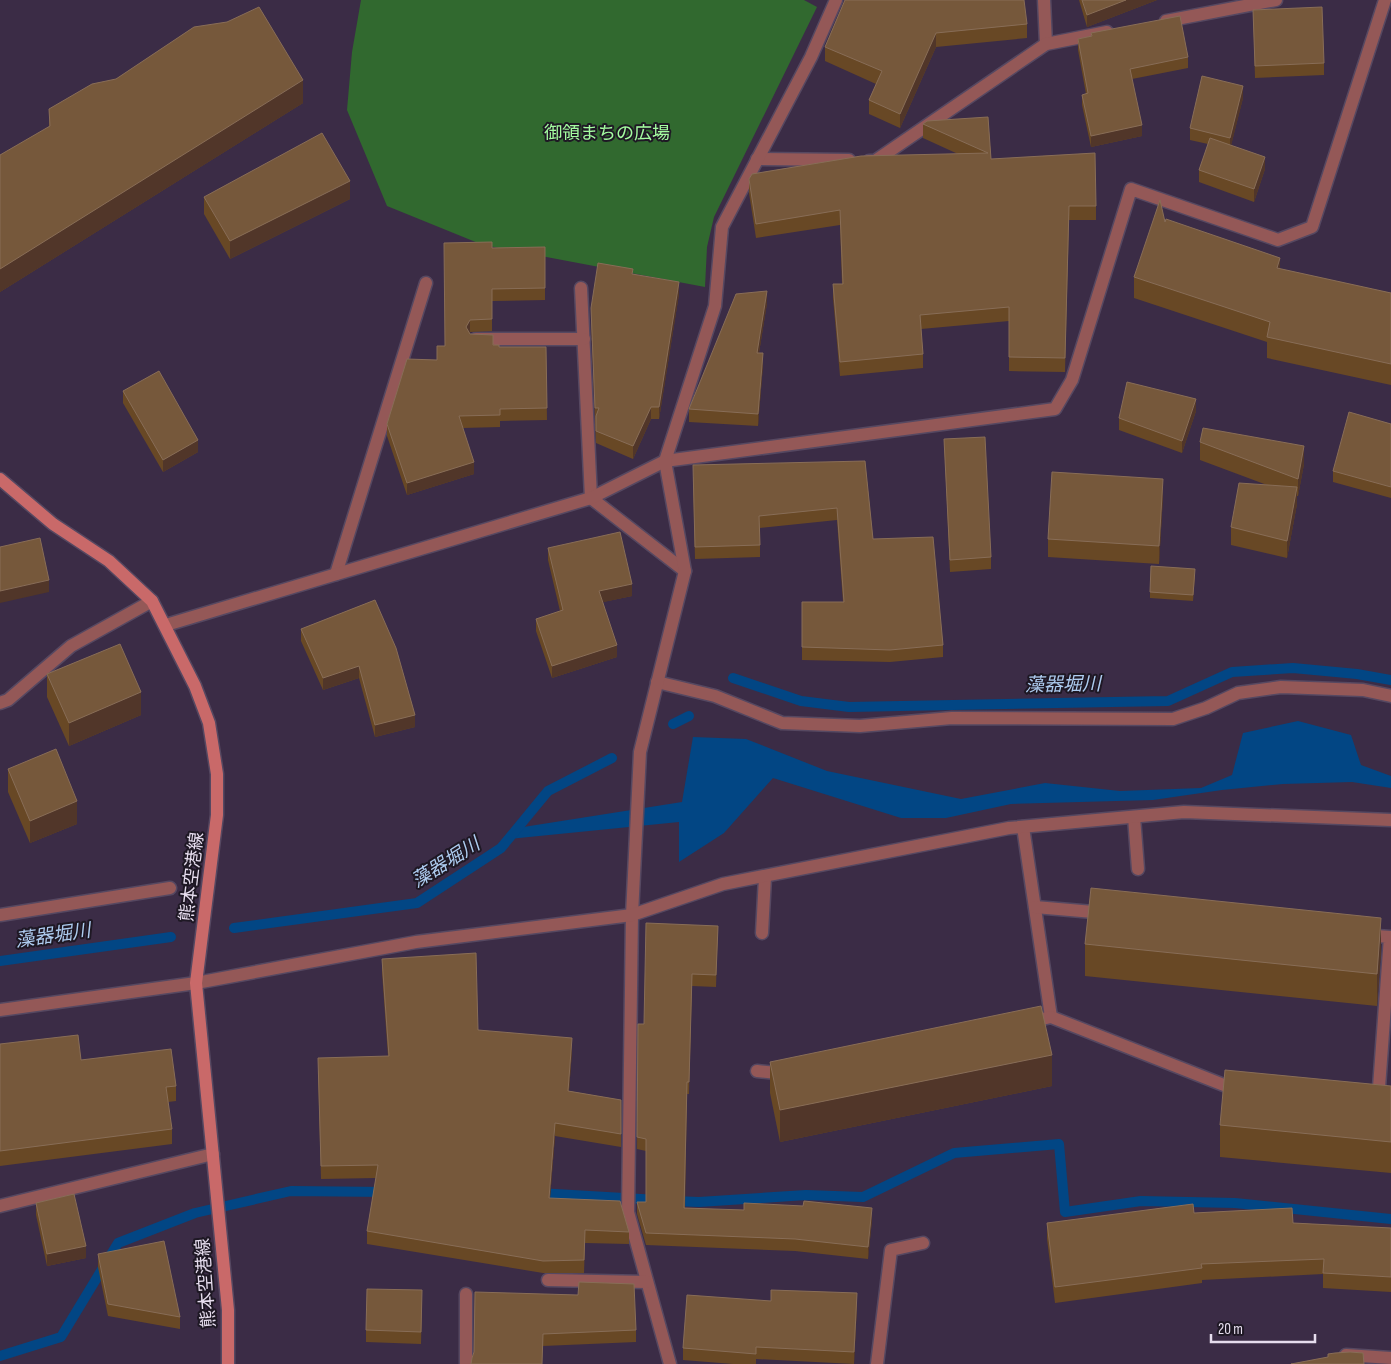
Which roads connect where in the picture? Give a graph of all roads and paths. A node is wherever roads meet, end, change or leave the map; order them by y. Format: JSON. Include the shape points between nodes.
{"nodes":[{"id":1,"x":836,"y":0,"type":"edge"},
{"id":2,"x":1044,"y":0,"type":"edge"},
{"id":3,"x":1276,"y":0,"type":"edge"},
{"id":4,"x":1385,"y":0,"type":"edge"},
{"id":5,"x":1152,"y":24,"type":"edge"},
{"id":6,"x":1123,"y":29,"type":"edge"},
{"id":7,"x":1046,"y":44,"type":"junction"},
{"id":8,"x":757,"y":159,"type":"junction"},
{"id":9,"x":426,"y":283,"type":"dead end"},
{"id":10,"x":581,"y":288,"type":"dead end"},
{"id":11,"x":474,"y":339,"type":"edge"},
{"id":12,"x":584,"y":339,"type":"junction"},
{"id":13,"x":665,"y":461,"type":"junction"},
{"id":14,"x":0,"y":479,"type":"edge"},
{"id":15,"x":591,"y":498,"type":"junction"},
{"id":16,"x":685,"y":571,"type":"junction"},
{"id":17,"x":336,"y":574,"type":"junction"},
{"id":18,"x":152,"y":601,"type":"junction"},
{"id":19,"x":166,"y":625,"type":"junction"},
{"id":20,"x":657,"y":682,"type":"junction"},
{"id":21,"x":1391,"y":696,"type":"edge"},
{"id":22,"x":0,"y":703,"type":"edge"},
{"id":23,"x":1134,"y":816,"type":"junction"},
{"id":24,"x":1391,"y":820,"type":"edge"},
{"id":25,"x":1023,"y":826,"type":"junction"},
{"id":26,"x":1138,"y":868,"type":"dead end"},
{"id":27,"x":765,"y":877,"type":"junction"},
{"id":28,"x":170,"y":888,"type":"dead end"},
{"id":29,"x":1035,"y":907,"type":"junction"},
{"id":30,"x":1114,"y":914,"type":"edge"},
{"id":31,"x":0,"y":915,"type":"edge"},
{"id":32,"x":632,"y":915,"type":"junction"},
{"id":33,"x":762,"y":933,"type":"dead end"},
{"id":34,"x":1350,"y":934,"type":"edge"},
{"id":35,"x":196,"y":982,"type":"junction"},
{"id":36,"x":0,"y":1010,"type":"edge"},
{"id":37,"x":1051,"y":1017,"type":"junction"},
{"id":38,"x":1012,"y":1026,"type":"edge"},
{"id":39,"x":757,"y":1071,"type":"dead end"},
{"id":40,"x":799,"y":1072,"type":"edge"},
{"id":41,"x":1248,"y":1094,"type":"edge"},
{"id":42,"x":1391,"y":1107,"type":"edge"},
{"id":43,"x":213,"y":1154,"type":"junction"},
{"id":44,"x":0,"y":1206,"type":"edge"},
{"id":45,"x":923,"y":1244,"type":"dead end"},
{"id":46,"x":548,"y":1280,"type":"edge"},
{"id":47,"x":647,"y":1282,"type":"junction"},
{"id":48,"x":466,"y":1294,"type":"dead end"},
{"id":49,"x":1332,"y":1357,"type":"edge"},
{"id":50,"x":1391,"y":1358,"type":"edge"},
{"id":51,"x":228,"y":1364,"type":"edge"},
{"id":52,"x":466,"y":1364,"type":"edge"},
{"id":53,"x":670,"y":1364,"type":"edge"},
{"id":54,"x":877,"y":1364,"type":"edge"}],
"edges":[{"from":1,"to":8,"type":"street","via":[[811,57]]},
{"from":2,"to":7,"type":"street"},
{"from":3,"to":5,"type":"street"},
{"from":4,"to":13,"type":"street","via":[[1312,227],[1278,240],[1131,189],[1072,380],[1055,409]]},
{"from":6,"to":7,"type":"street"},
{"from":7,"to":8,"type":"street","via":[[875,161]]},
{"from":8,"to":13,"type":"street","via":[[722,227],[715,306]]},
{"from":9,"to":17,"type":"street"},
{"from":10,"to":12,"type":"street"},
{"from":11,"to":12,"type":"street"},
{"from":12,"to":15,"type":"street"},
{"from":13,"to":15,"type":"street"},
{"from":13,"to":16,"type":"street"},
{"from":14,"to":18,"type":"main road","name":"熊本空港線","via":[[53,524],[109,561]]},
{"from":15,"to":16,"type":"street"},
{"from":15,"to":17,"type":"street"},
{"from":16,"to":20,"type":"street"},
{"from":17,"to":19,"type":"street"},
{"from":18,"to":19,"type":"main road","name":"熊本空港線"},
{"from":18,"to":22,"type":"street","via":[[71,646],[8,700]]},
{"from":19,"to":35,"type":"main road","name":"熊本空港線","via":[[209,723],[217,774],[217,815]]},
{"from":20,"to":21,"type":"street","via":[[715,696],[782,723],[860,726],[952,718],[1173,719],[1238,693],[1281,687],[1363,690]]},
{"from":20,"to":32,"type":"street","via":[[640,752]]},
{"from":23,"to":24,"type":"street","via":[[1184,812]]},
{"from":23,"to":25,"type":"street"},
{"from":23,"to":26,"type":"street"},
{"from":25,"to":27,"type":"street"},
{"from":25,"to":29,"type":"street"},
{"from":27,"to":32,"type":"street","via":[[723,884]]},
{"from":27,"to":33,"type":"street"},
{"from":28,"to":31,"type":"street"},
{"from":29,"to":30,"type":"street"},
{"from":29,"to":37,"type":"street"},
{"from":32,"to":35,"type":"street","via":[[416,942]]},
{"from":32,"to":47,"type":"street","via":[[628,1212]]},
{"from":34,"to":42,"type":"street","via":[[1390,937],[1373,1105]]},
{"from":35,"to":36,"type":"street"},
{"from":35,"to":43,"type":"main road","name":"熊本空港線"},
{"from":37,"to":38,"type":"street"},
{"from":37,"to":41,"type":"street"},
{"from":39,"to":40,"type":"street"},
{"from":43,"to":44,"type":"street"},
{"from":43,"to":51,"type":"main road","name":"熊本空港線","via":[[228,1310]]},
{"from":45,"to":54,"type":"street","via":[[891,1250]]},
{"from":46,"to":47,"type":"street"},
{"from":47,"to":53,"type":"street"},
{"from":48,"to":52,"type":"street"},
{"from":49,"to":50,"type":"street"}]}
